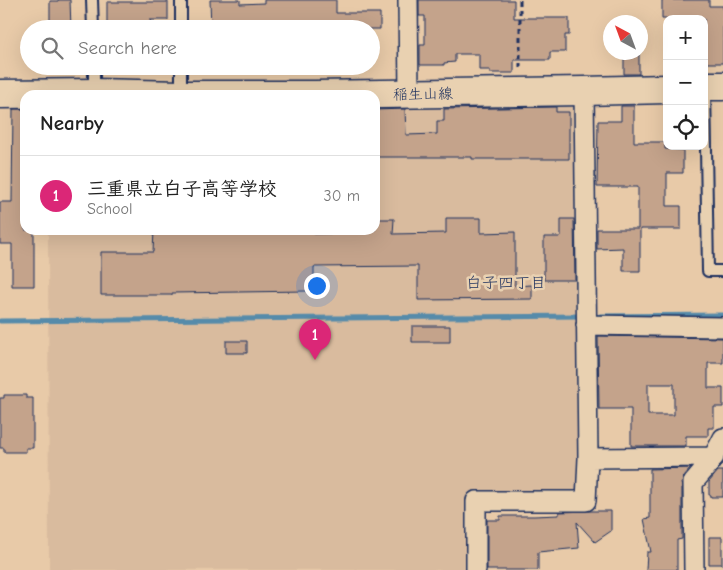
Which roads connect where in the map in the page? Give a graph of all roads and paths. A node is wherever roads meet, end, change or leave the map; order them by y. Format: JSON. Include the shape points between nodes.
{"nodes":[{"id":1,"x":92,"y":0,"type":"edge"},
{"id":2,"x":182,"y":0,"type":"edge"},
{"id":3,"x":408,"y":0,"type":"edge"},
{"id":4,"x":520,"y":0,"type":"edge"},
{"id":5,"x":93,"y":20,"type":"edge"},
{"id":6,"x":182,"y":20,"type":"edge"},
{"id":7,"x":94,"y":75,"type":"edge"},
{"id":8,"x":182,"y":75,"type":"edge"},
{"id":9,"x":711,"y":86,"type":"edge"},
{"id":10,"x":663,"y":89,"type":"edge"},
{"id":11,"x":94,"y":90,"type":"edge"},
{"id":12,"x":181,"y":90,"type":"edge"},
{"id":13,"x":520,"y":92,"type":"junction"},
{"id":14,"x":584,"y":92,"type":"junction"},
{"id":15,"x":0,"y":94,"type":"edge"},
{"id":16,"x":20,"y":94,"type":"edge"},
{"id":17,"x":380,"y":94,"type":"edge"},
{"id":18,"x":409,"y":94,"type":"junction"},
{"id":19,"x":723,"y":271,"type":"edge"},
{"id":20,"x":586,"y":325,"type":"junction"},
{"id":21,"x":723,"y":327,"type":"edge"},
{"id":22,"x":723,"y":438,"type":"edge"},
{"id":23,"x":714,"y":457,"type":"junction"},
{"id":24,"x":588,"y":458,"type":"junction"},
{"id":25,"x":476,"y":570,"type":"edge"},
{"id":26,"x":694,"y":570,"type":"edge"}],
"edges":[{"from":1,"to":5,"type":"lane"},
{"from":2,"to":6,"type":"lane"},
{"from":3,"to":18,"type":"street"},
{"from":4,"to":13,"type":"path"},
{"from":7,"to":11,"type":"lane"},
{"from":8,"to":12,"type":"lane"},
{"from":9,"to":19,"type":"lane","via":[[708,271]]},
{"from":10,"to":14,"type":"main road","name":"稲生山線"},
{"from":13,"to":14,"type":"main road","name":"稲生山線"},
{"from":13,"to":18,"type":"main road","name":"稲生山線"},
{"from":14,"to":20,"type":"street"},
{"from":15,"to":16,"type":"main road","name":"稲生山線"},
{"from":17,"to":18,"type":"main road","name":"稲生山線"},
{"from":20,"to":21,"type":"street"},
{"from":20,"to":24,"type":"street"},
{"from":22,"to":23,"type":"street"},
{"from":23,"to":24,"type":"street"},
{"from":23,"to":26,"type":"street","via":[[693,483]]},
{"from":24,"to":25,"type":"street","via":[[586,501],[476,502]]}]}
